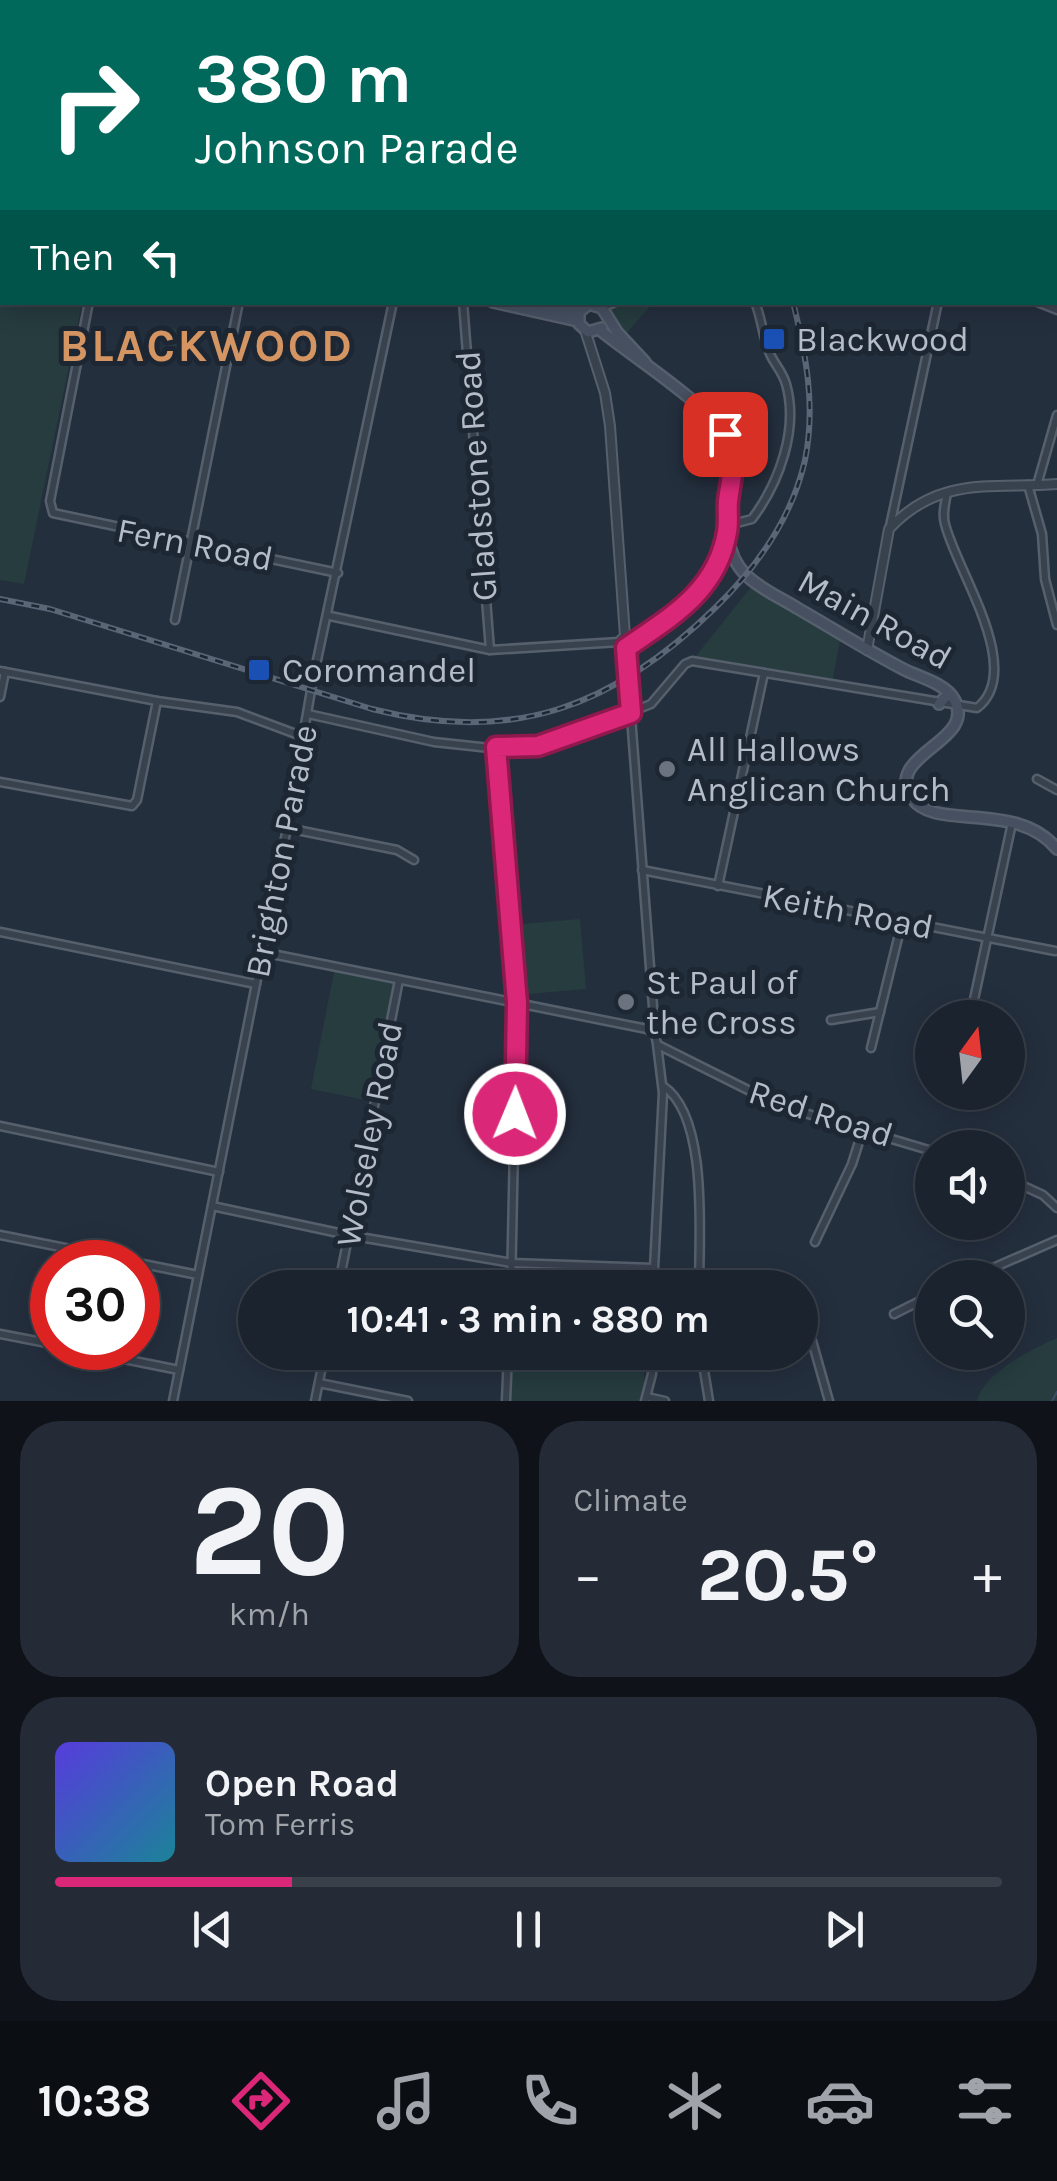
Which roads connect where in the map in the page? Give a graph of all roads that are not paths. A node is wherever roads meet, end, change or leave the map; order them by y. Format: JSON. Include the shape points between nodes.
{"nodes":[{"id":1,"x":88,"y":305,"type":"edge"},
{"id":2,"x":238,"y":305,"type":"edge"},
{"id":3,"x":392,"y":305,"type":"edge"},
{"id":4,"x":462,"y":305,"type":"edge"},
{"id":5,"x":535,"y":305,"type":"edge"},
{"id":6,"x":550,"y":305,"type":"edge"},
{"id":7,"x":608,"y":305,"type":"edge"},
{"id":8,"x":756,"y":305,"type":"edge"},
{"id":9,"x":937,"y":305,"type":"edge"},
{"id":10,"x":577,"y":308,"type":"edge"},
{"id":11,"x":602,"y":308,"type":"junction"},
{"id":12,"x":606,"y":319,"type":"junction"},
{"id":13,"x":585,"y":330,"type":"junction"},
{"id":14,"x":599,"y":330,"type":"junction"},
{"id":15,"x":592,"y":350,"type":"junction"},
{"id":16,"x":647,"y":364,"type":"junction"},
{"id":17,"x":1057,"y":415,"type":"edge"},
{"id":18,"x":1057,"y":484,"type":"edge"},
{"id":19,"x":1032,"y":485,"type":"junction"},
{"id":20,"x":948,"y":493,"type":"junction"},
{"id":21,"x":728,"y":525,"type":"junction"},
{"id":22,"x":890,"y":529,"type":"junction"},
{"id":23,"x":192,"y":543,"type":"junction"},
{"id":24,"x":338,"y":572,"type":"junction"},
{"id":25,"x":329,"y":616,"type":"junction"},
{"id":26,"x":175,"y":620,"type":"dead end"},
{"id":27,"x":1057,"y":626,"type":"edge"},
{"id":28,"x":626,"y":642,"type":"junction"},
{"id":29,"x":490,"y":650,"type":"junction"},
{"id":30,"x":867,"y":650,"type":"junction"},
{"id":31,"x":2,"y":672,"type":"edge"},
{"id":32,"x":764,"y":673,"type":"junction"},
{"id":33,"x":949,"y":692,"type":"junction"},
{"id":34,"x":0,"y":697,"type":"edge"},
{"id":35,"x":158,"y":701,"type":"junction"},
{"id":36,"x":939,"y":704,"type":"junction"},
{"id":37,"x":957,"y":707,"type":"junction"},
{"id":38,"x":631,"y":713,"type":"junction"},
{"id":39,"x":308,"y":714,"type":"junction"},
{"id":40,"x":304,"y":737,"type":"junction"},
{"id":41,"x":496,"y":747,"type":"junction"},
{"id":42,"x":1037,"y":780,"type":"dead end"},
{"id":43,"x":0,"y":782,"type":"edge"},
{"id":44,"x":1057,"y":790,"type":"edge"},
{"id":45,"x":1012,"y":821,"type":"junction"},
{"id":46,"x":287,"y":828,"type":"junction"},
{"id":47,"x":1056,"y":846,"type":"edge"},
{"id":48,"x":414,"y":860,"type":"dead end"},
{"id":49,"x":642,"y":870,"type":"junction"},
{"id":50,"x":718,"y":886,"type":"junction"},
{"id":51,"x":902,"y":922,"type":"junction"},
{"id":52,"x":0,"y":932,"type":"edge"},
{"id":53,"x":987,"y":938,"type":"junction"},
{"id":54,"x":262,"y":952,"type":"junction"},
{"id":55,"x":1054,"y":952,"type":"dead end"},
{"id":56,"x":400,"y":980,"type":"junction"},
{"id":57,"x":256,"y":984,"type":"junction"},
{"id":58,"x":974,"y":1000,"type":"edge"},
{"id":59,"x":517,"y":1003,"type":"junction"},
{"id":60,"x":880,"y":1012,"type":"junction"},
{"id":61,"x":654,"y":1020,"type":"junction"},
{"id":62,"x":831,"y":1020,"type":"dead end"},
{"id":63,"x":647,"y":1029,"type":"junction"},
{"id":64,"x":655,"y":1034,"type":"junction"},
{"id":65,"x":657,"y":1044,"type":"junction"},
{"id":66,"x":871,"y":1048,"type":"dead end"},
{"id":67,"x":665,"y":1090,"type":"junction"},
{"id":68,"x":0,"y":1126,"type":"edge"},
{"id":69,"x":863,"y":1129,"type":"junction"},
{"id":70,"x":915,"y":1145,"type":"edge"},
{"id":71,"x":219,"y":1172,"type":"junction"},
{"id":72,"x":1025,"y":1187,"type":"edge"},
{"id":73,"x":212,"y":1206,"type":"junction"},
{"id":74,"x":1057,"y":1208,"type":"edge"},
{"id":75,"x":0,"y":1235,"type":"edge"},
{"id":76,"x":348,"y":1235,"type":"junction"},
{"id":77,"x":1057,"y":1240,"type":"edge"},
{"id":78,"x":30,"y":1241,"type":"edge"},
{"id":79,"x":815,"y":1242,"type":"dead end"},
{"id":80,"x":1011,"y":1260,"type":"edge"},
{"id":81,"x":512,"y":1264,"type":"junction"},
{"id":82,"x":160,"y":1268,"type":"edge"},
{"id":83,"x":653,"y":1268,"type":"joint"},
{"id":84,"x":341,"y":1270,"type":"edge"},
{"id":85,"x":512,"y":1270,"type":"edge"},
{"id":86,"x":699,"y":1270,"type":"edge"},
{"id":87,"x":198,"y":1276,"type":"junction"},
{"id":88,"x":915,"y":1304,"type":"edge"},
{"id":89,"x":894,"y":1314,"type":"dead end"},
{"id":90,"x":0,"y":1334,"type":"edge"},
{"id":91,"x":30,"y":1340,"type":"edge"},
{"id":92,"x":818,"y":1360,"type":"edge"},
{"id":93,"x":160,"y":1366,"type":"edge"},
{"id":94,"x":180,"y":1370,"type":"junction"},
{"id":95,"x":322,"y":1370,"type":"edge"},
{"id":96,"x":507,"y":1370,"type":"edge"},
{"id":97,"x":650,"y":1370,"type":"edge"},
{"id":98,"x":704,"y":1370,"type":"edge"},
{"id":99,"x":319,"y":1383,"type":"junction"},
{"id":100,"x":646,"y":1399,"type":"edge"},
{"id":101,"x":173,"y":1401,"type":"edge"},
{"id":102,"x":315,"y":1401,"type":"edge"},
{"id":103,"x":408,"y":1401,"type":"edge"},
{"id":104,"x":506,"y":1401,"type":"edge"},
{"id":105,"x":665,"y":1401,"type":"edge"},
{"id":106,"x":709,"y":1401,"type":"edge"},
{"id":107,"x":829,"y":1401,"type":"edge"}],
"edges":[{"from":1,"to":23,"type":"street","name":"Fern Road","via":[[53,513]]},
{"from":2,"to":23,"type":"street"},
{"from":3,"to":24,"type":"street","name":"Brighton Parade"},
{"from":4,"to":29,"type":"street","name":"Gladstone Road"},
{"from":5,"to":10,"type":"main road"},
{"from":6,"to":10,"type":"main road"},
{"from":7,"to":11,"type":"street"},
{"from":8,"to":21,"type":"street","via":[[789,398],[784,454],[777,480],[752,518]]},
{"from":9,"to":22,"type":"street"},
{"from":10,"to":11,"type":"main road"},
{"from":10,"to":13,"type":"main road"},
{"from":11,"to":12,"type":"main road"},
{"from":12,"to":14,"type":"main road"},
{"from":12,"to":16,"type":"main road","name":"Main Road"},
{"from":13,"to":14,"type":"main road"},
{"from":13,"to":15,"type":"street"},
{"from":14,"to":15,"type":"street"},
{"from":14,"to":16,"type":"main road","name":"Main Road"},
{"from":15,"to":28,"type":"street","via":[[610,426]]},
{"from":16,"to":21,"type":"main road","name":"Main Road","via":[[731,443]]},
{"from":17,"to":19,"type":"street"},
{"from":18,"to":19,"type":"street"},
{"from":19,"to":20,"type":"street","via":[[976,484]]},
{"from":19,"to":27,"type":"street"},
{"from":20,"to":22,"type":"street","via":[[910,510]]},
{"from":20,"to":37,"type":"street","via":[[943,521],[993,647],[985,702]]},
{"from":21,"to":28,"type":"street","via":[[704,588],[638,642]]},
{"from":21,"to":30,"type":"main road","name":"Main Road","via":[[732,551],[746,575]]},
{"from":22,"to":30,"type":"street"},
{"from":23,"to":24,"type":"street","name":"Fern Road"},
{"from":23,"to":26,"type":"street"},
{"from":24,"to":25,"type":"street","name":"Brighton Parade"},
{"from":25,"to":29,"type":"street"},
{"from":25,"to":39,"type":"street","name":"Brighton Parade"},
{"from":28,"to":29,"type":"street"},
{"from":28,"to":38,"type":"street","bridge":true},
{"from":30,"to":33,"type":"main road","name":"Main Road"},
{"from":31,"to":34,"type":"street"},
{"from":31,"to":35,"type":"street"},
{"from":32,"to":36,"type":"street"},
{"from":32,"to":38,"type":"street","via":[[692,661],[650,704]]},
{"from":32,"to":50,"type":"street"},
{"from":33,"to":36,"type":"main road"},
{"from":33,"to":37,"type":"main road","name":"Main Road"},
{"from":35,"to":40,"type":"street","via":[[237,712]]},
{"from":35,"to":43,"type":"street","via":[[132,806]]},
{"from":36,"to":37,"type":"street"},
{"from":37,"to":45,"type":"main road","name":"Main Road","via":[[951,732],[912,765],[910,796],[948,816]]},
{"from":38,"to":41,"type":"street","via":[[538,746]]},
{"from":38,"to":49,"type":"street"},
{"from":39,"to":40,"type":"street","name":"Brighton Parade"},
{"from":39,"to":41,"type":"street","via":[[434,742]]},
{"from":40,"to":46,"type":"street","name":"Brighton Parade"},
{"from":41,"to":59,"type":"street"},
{"from":42,"to":44,"type":"street"},
{"from":45,"to":47,"type":"main road","name":"Main Road"},
{"from":45,"to":53,"type":"street"},
{"from":46,"to":48,"type":"street","via":[[397,850]]},
{"from":46,"to":54,"type":"street","name":"Brighton Parade"},
{"from":49,"to":50,"type":"street","name":"Keith Road"},
{"from":49,"to":61,"type":"street"},
{"from":50,"to":51,"type":"street","name":"Keith Road"},
{"from":51,"to":53,"type":"street","name":"Keith Road"},
{"from":51,"to":60,"type":"street"},
{"from":52,"to":57,"type":"street"},
{"from":53,"to":55,"type":"street","name":"Keith Road"},
{"from":53,"to":58,"type":"street"},
{"from":54,"to":56,"type":"street"},
{"from":54,"to":57,"type":"street","name":"Brighton Parade"},
{"from":56,"to":59,"type":"street"},
{"from":56,"to":76,"type":"street","name":"Wolseley Road"},
{"from":57,"to":71,"type":"street","name":"Brighton Parade"},
{"from":59,"to":63,"type":"street"},
{"from":59,"to":81,"type":"street"},
{"from":60,"to":62,"type":"street"},
{"from":60,"to":66,"type":"street"},
{"from":61,"to":63,"type":"street"},
{"from":61,"to":64,"type":"street","via":[[662,1026]]},
{"from":63,"to":64,"type":"street"},
{"from":64,"to":65,"type":"street"},
{"from":65,"to":67,"type":"street"},
{"from":65,"to":69,"type":"street","name":"Red Road","via":[[778,1105]]},
{"from":67,"to":83,"type":"street"},
{"from":67,"to":86,"type":"street","via":[[675,1094],[696,1148]]},
{"from":68,"to":71,"type":"street"},
{"from":69,"to":70,"type":"street","name":"Red Road"},
{"from":69,"to":79,"type":"street"},
{"from":71,"to":73,"type":"street","name":"Brighton Parade"},
{"from":72,"to":74,"type":"street"},
{"from":73,"to":76,"type":"street"},
{"from":73,"to":87,"type":"street","name":"Brighton Parade"},
{"from":75,"to":78,"type":"street"},
{"from":76,"to":81,"type":"street"},
{"from":76,"to":84,"type":"street","name":"Wolseley Road"},
{"from":77,"to":80,"type":"street"},
{"from":81,"to":83,"type":"street"},
{"from":81,"to":85,"type":"street"},
{"from":82,"to":87,"type":"street"},
{"from":87,"to":94,"type":"street","name":"Brighton Parade"},
{"from":88,"to":89,"type":"street"},
{"from":90,"to":91,"type":"street"},
{"from":92,"to":107,"type":"street"},
{"from":93,"to":94,"type":"street"},
{"from":94,"to":101,"type":"street","name":"Brighton Parade"},
{"from":95,"to":99,"type":"street"},
{"from":96,"to":104,"type":"street"},
{"from":97,"to":100,"type":"street"},
{"from":98,"to":106,"type":"street"},
{"from":99,"to":102,"type":"street"},
{"from":99,"to":103,"type":"street"},
{"from":100,"to":105,"type":"street"}]}
